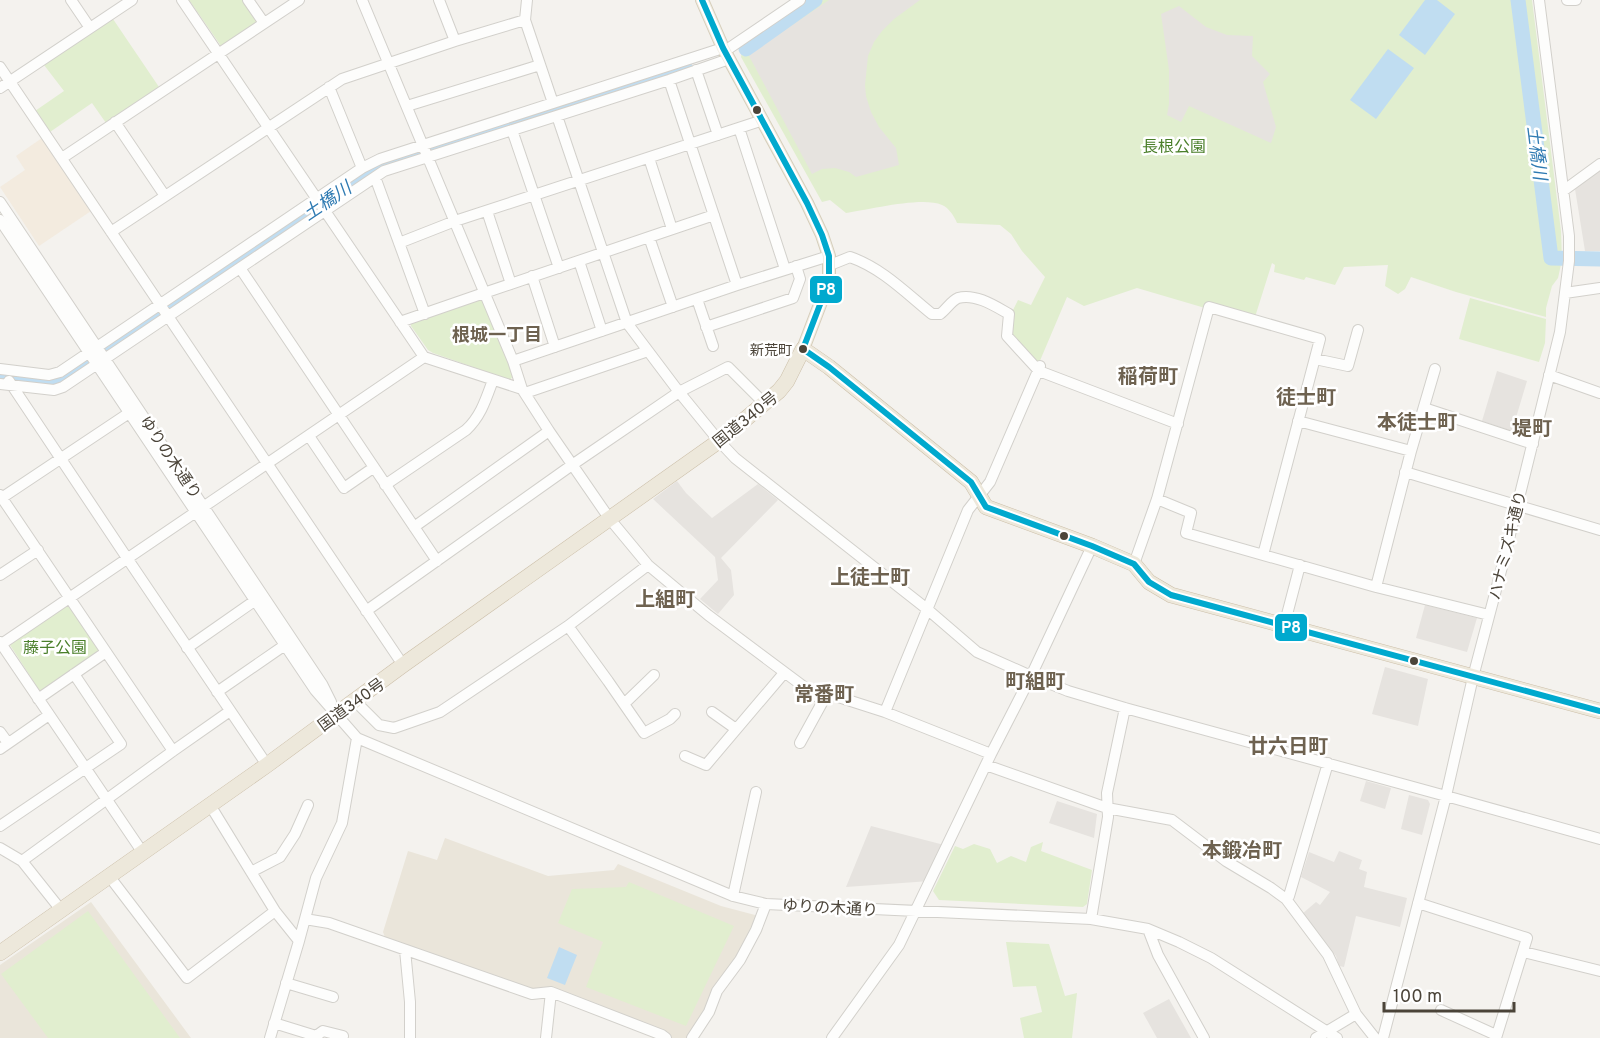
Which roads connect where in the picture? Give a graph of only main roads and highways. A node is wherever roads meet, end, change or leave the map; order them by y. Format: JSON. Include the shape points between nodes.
{"nodes":[{"id":1,"x":702,"y":0,"type":"edge"},
{"id":2,"x":803,"y":349,"type":"junction"},
{"id":3,"x":1600,"y":711,"type":"edge"},
{"id":4,"x":0,"y":953,"type":"edge"}],
"edges":[{"from":1,"to":2,"type":"main road","via":[[725,53],[822,235],[829,261],[829,281]]},
{"from":2,"to":3,"type":"highway","via":[[971,482],[986,507],[1134,564],[1149,582],[1172,596]]},
{"from":2,"to":4,"type":"highway","name":"国道340号","via":[[779,392],[719,441]]}]}
